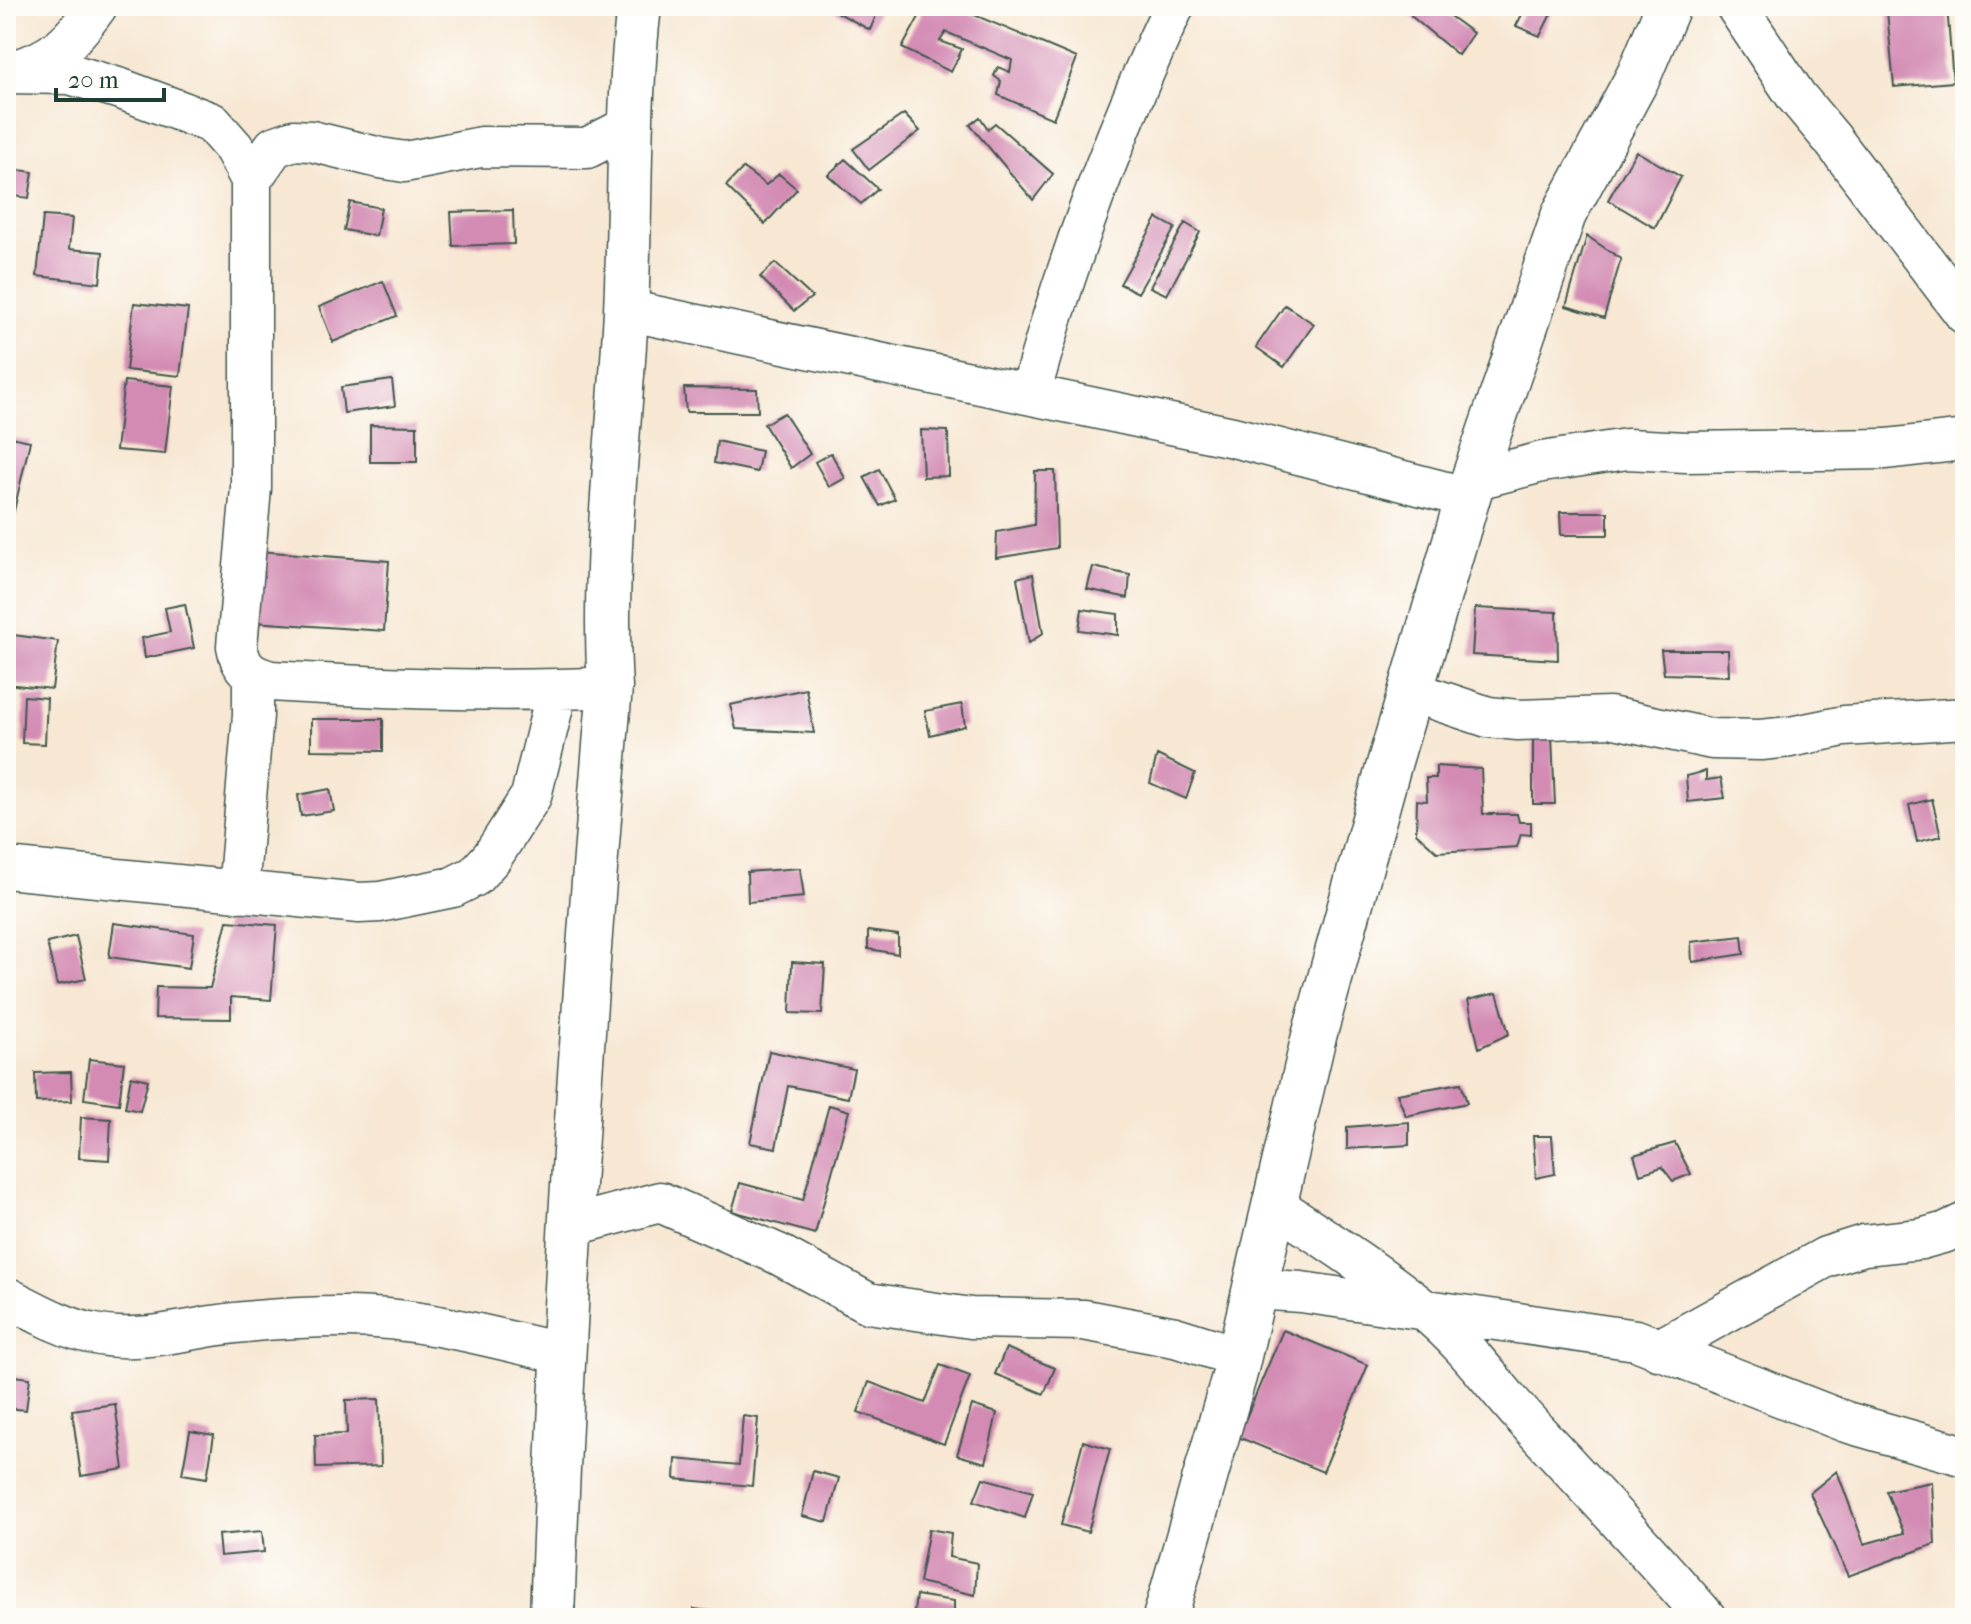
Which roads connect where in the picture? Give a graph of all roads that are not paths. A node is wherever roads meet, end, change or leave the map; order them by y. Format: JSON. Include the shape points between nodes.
{"nodes":[{"id":1,"x":97,"y":6,"type":"edge"},
{"id":2,"x":639,"y":6,"type":"edge"},
{"id":3,"x":1174,"y":6,"type":"edge"},
{"id":4,"x":1668,"y":6,"type":"edge"},
{"id":5,"x":1736,"y":6,"type":"edge"},
{"id":6,"x":6,"y":72,"type":"edge"},
{"id":7,"x":630,"y":126,"type":"junction"},
{"id":8,"x":251,"y":180,"type":"junction"},
{"id":9,"x":626,"y":310,"type":"junction"},
{"id":10,"x":1965,"y":314,"type":"edge"},
{"id":11,"x":1030,"y":394,"type":"junction"},
{"id":12,"x":1965,"y":440,"type":"edge"},
{"id":13,"x":1471,"y":489,"type":"junction"},
{"id":14,"x":253,"y":676,"type":"junction"},
{"id":15,"x":610,"y":687,"type":"junction"},
{"id":16,"x":557,"y":690,"type":"junction"},
{"id":17,"x":1410,"y":691,"type":"junction"},
{"id":18,"x":1965,"y":718,"type":"edge"},
{"id":19,"x":6,"y":868,"type":"edge"},
{"id":20,"x":238,"y":892,"type":"junction"},
{"id":21,"x":1275,"y":1205,"type":"junction"},
{"id":22,"x":1965,"y":1223,"type":"edge"},
{"id":23,"x":571,"y":1226,"type":"junction"},
{"id":24,"x":1256,"y":1289,"type":"junction"},
{"id":25,"x":6,"y":1297,"type":"edge"},
{"id":26,"x":1424,"y":1310,"type":"junction"},
{"id":27,"x":1658,"y":1350,"type":"junction"},
{"id":28,"x":1239,"y":1353,"type":"junction"},
{"id":29,"x":563,"y":1354,"type":"junction"},
{"id":30,"x":1965,"y":1456,"type":"edge"},
{"id":31,"x":552,"y":1618,"type":"edge"},
{"id":32,"x":1165,"y":1618,"type":"edge"},
{"id":33,"x":1706,"y":1618,"type":"edge"}],
"edges":[{"from":1,"to":6,"type":"street","via":[[77,34],[37,64]]},
{"from":2,"to":7,"type":"street"},
{"from":3,"to":11,"type":"street","via":[[1104,165]]},
{"from":4,"to":13,"type":"street","via":[[1639,75],[1564,214]]},
{"from":5,"to":10,"type":"street","via":[[1796,96]]},
{"from":6,"to":8,"type":"street","via":[[70,74],[212,123],[234,148]]},
{"from":7,"to":8,"type":"street","via":[[587,148],[481,147],[405,162],[294,140],[274,147]]},
{"from":7,"to":9,"type":"street"},
{"from":8,"to":14,"type":"street","via":[[251,488],[237,646],[240,664]]},
{"from":9,"to":11,"type":"street"},
{"from":9,"to":15,"type":"street","via":[[607,639]]},
{"from":11,"to":13,"type":"street"},
{"from":12,"to":13,"type":"street","via":[[1886,449],[1627,449],[1542,462]]},
{"from":13,"to":17,"type":"street"},
{"from":14,"to":16,"type":"street","via":[[413,689]]},
{"from":14,"to":20,"type":"street"},
{"from":15,"to":16,"type":"street"},
{"from":15,"to":23,"type":"street"},
{"from":16,"to":20,"type":"street","via":[[531,796],[475,876],[453,887],[380,902]]},
{"from":17,"to":18,"type":"street","via":[[1488,717],[1610,717],[1724,739],[1761,740],[1844,726]]},
{"from":17,"to":21,"type":"street","via":[[1313,1040]]},
{"from":19,"to":20,"type":"street"},
{"from":21,"to":24,"type":"street"},
{"from":21,"to":26,"type":"street"},
{"from":22,"to":27,"type":"street","via":[[1921,1239],[1864,1245],[1826,1257]]},
{"from":23,"to":28,"type":"street","via":[[660,1202],[778,1254],[868,1303],[971,1318],[1084,1320]]},
{"from":23,"to":29,"type":"street"},
{"from":24,"to":26,"type":"street"},
{"from":24,"to":28,"type":"street"},
{"from":25,"to":29,"type":"street","via":[[91,1334],[176,1334],[213,1326],[349,1317],[468,1331]]},
{"from":26,"to":27,"type":"street","via":[[1606,1334]]},
{"from":26,"to":33,"type":"street"},
{"from":27,"to":30,"type":"street","via":[[1846,1422]]},
{"from":28,"to":32,"type":"street"},
{"from":29,"to":31,"type":"street"}]}
